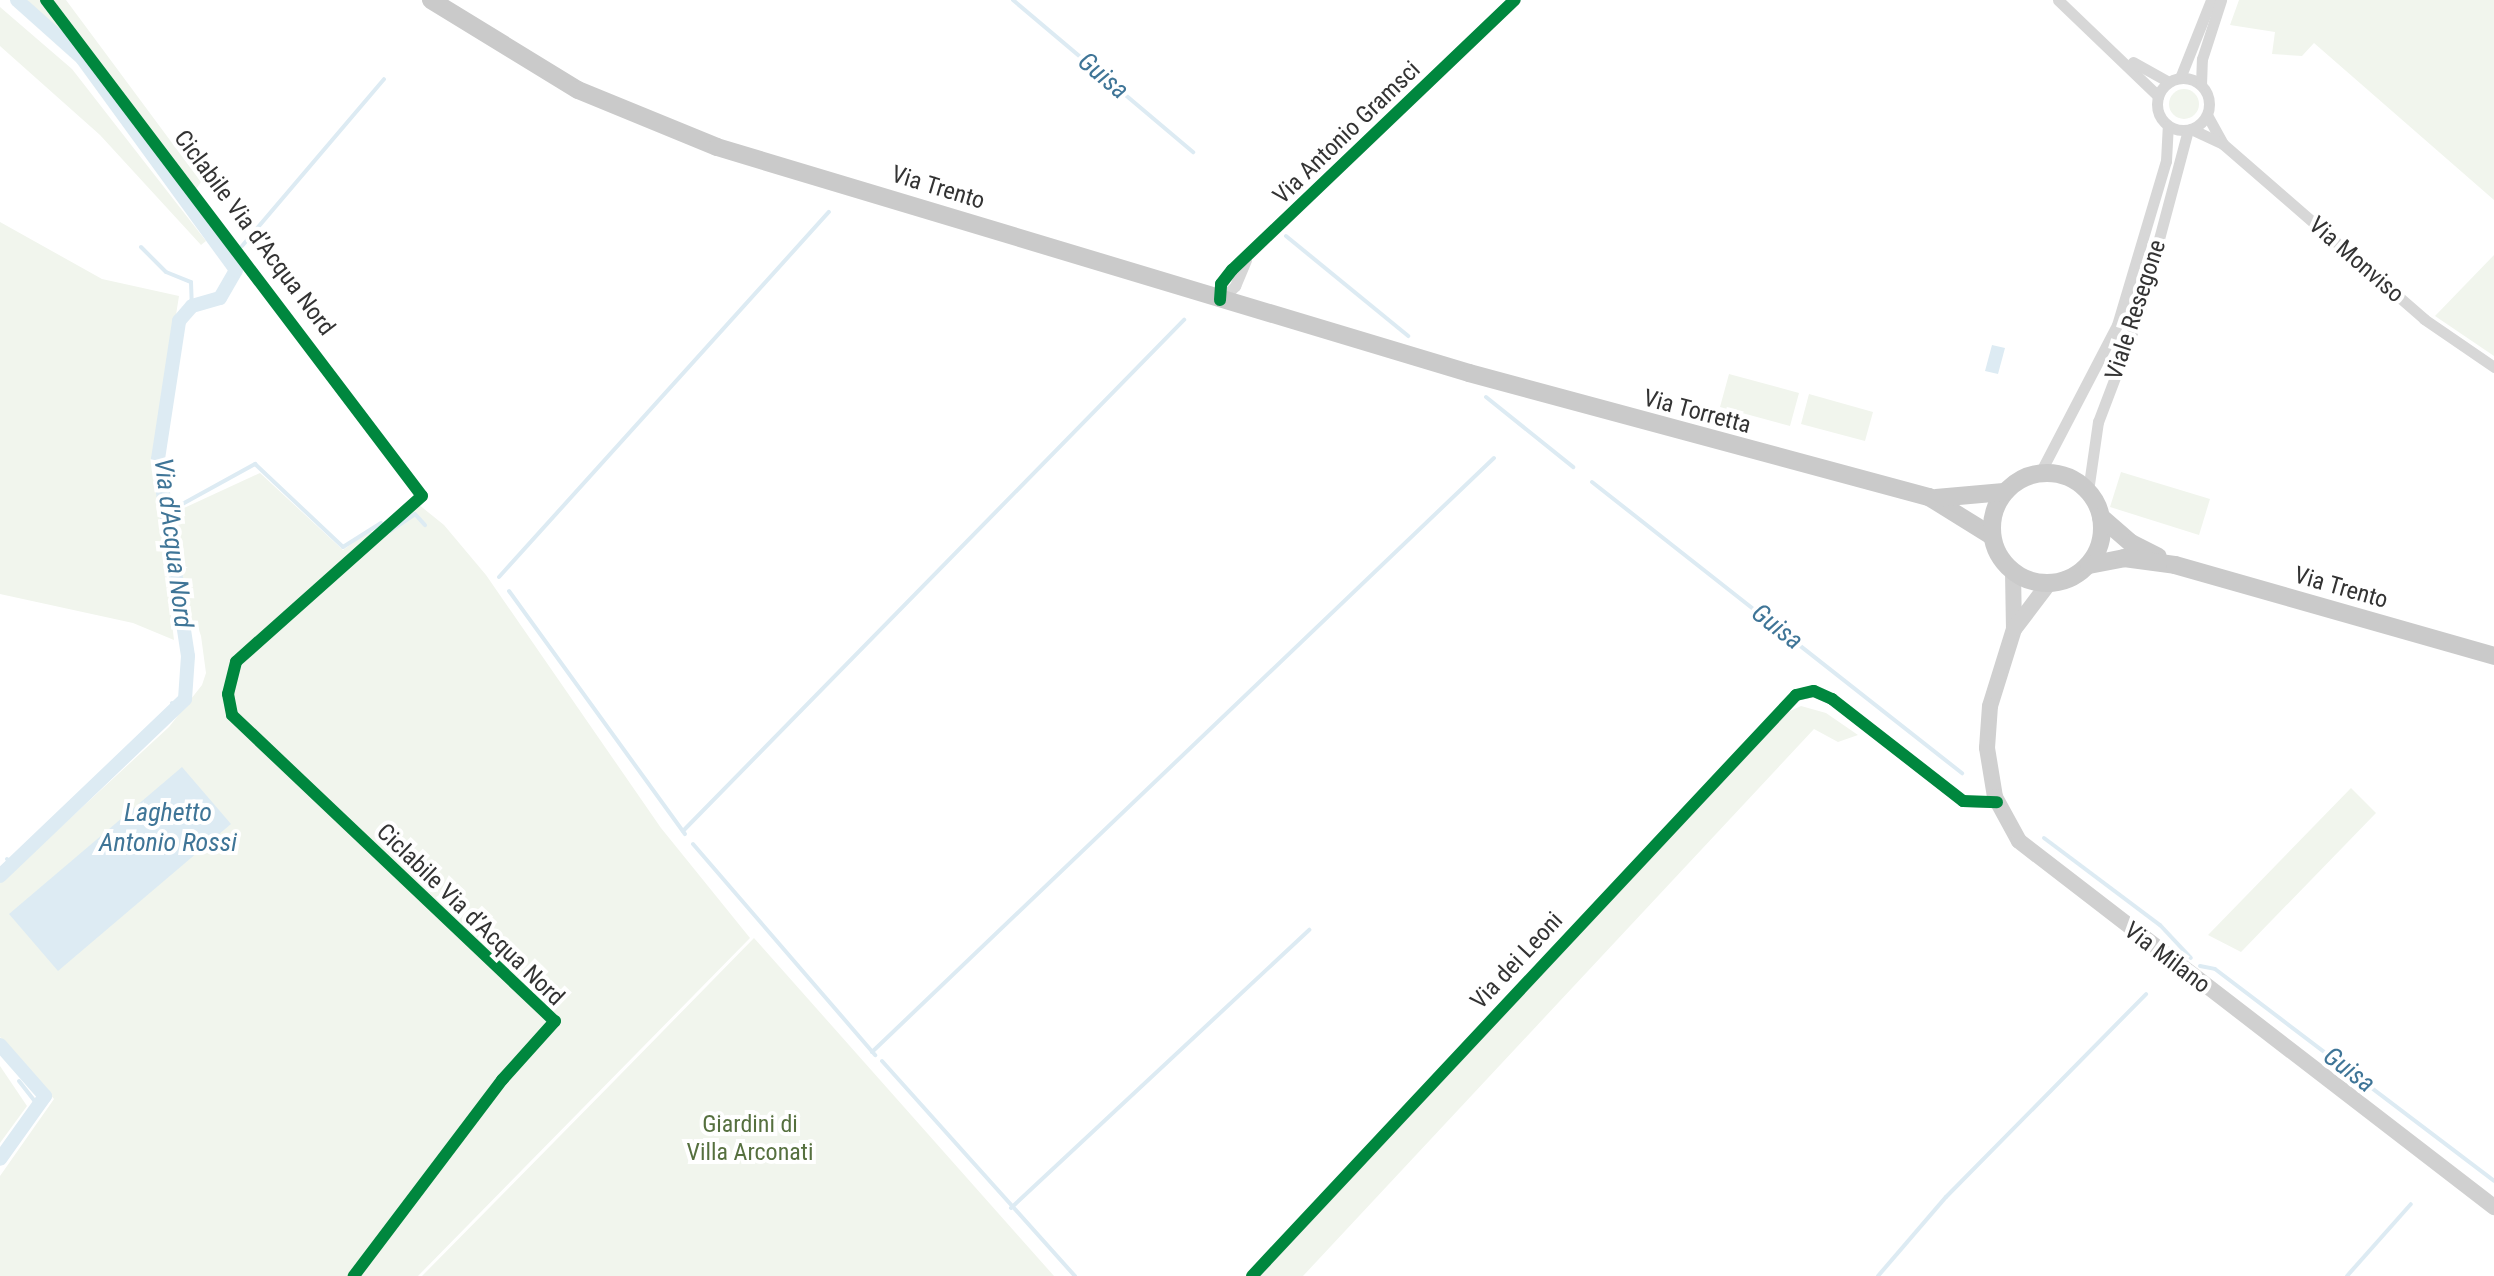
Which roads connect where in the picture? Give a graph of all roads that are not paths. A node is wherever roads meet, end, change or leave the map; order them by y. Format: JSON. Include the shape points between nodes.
{"nodes":[{"id":1,"x":431,"y":0,"type":"edge"},
{"id":2,"x":1515,"y":0,"type":"edge"},
{"id":3,"x":2058,"y":0,"type":"edge"},
{"id":4,"x":2211,"y":0,"type":"edge"},
{"id":5,"x":2221,"y":0,"type":"edge"},
{"id":6,"x":2116,"y":50,"type":"junction"},
{"id":7,"x":2174,"y":80,"type":"junction"},
{"id":8,"x":2201,"y":85,"type":"junction"},
{"id":9,"x":2158,"y":96,"type":"junction"},
{"id":10,"x":2207,"y":115,"type":"junction"},
{"id":11,"x":2168,"y":126,"type":"junction"},
{"id":12,"x":2189,"y":129,"type":"junction"},
{"id":13,"x":2223,"y":144,"type":"junction"},
{"id":14,"x":1220,"y":300,"type":"junction"},
{"id":15,"x":2494,"y":367,"type":"edge"},
{"id":16,"x":1453,"y":369,"type":"joint"},
{"id":17,"x":2040,"y":473,"type":"junction"},
{"id":18,"x":2088,"y":491,"type":"junction"},
{"id":19,"x":2004,"y":492,"type":"junction"},
{"id":20,"x":1929,"y":497,"type":"junction"},
{"id":21,"x":2101,"y":517,"type":"junction"},
{"id":22,"x":1992,"y":536,"type":"junction"},
{"id":23,"x":2145,"y":556,"type":"junction"},
{"id":24,"x":2089,"y":565,"type":"junction"},
{"id":25,"x":2013,"y":572,"type":"junction"},
{"id":26,"x":2049,"y":583,"type":"junction"},
{"id":27,"x":2014,"y":629,"type":"junction"},
{"id":28,"x":2494,"y":656,"type":"edge"},
{"id":29,"x":1997,"y":802,"type":"junction"},
{"id":30,"x":2494,"y":1207,"type":"edge"},
{"id":31,"x":1252,"y":1276,"type":"edge"}],
"edges":[{"from":1,"to":14,"type":"main road","name":"Via Trento","via":[[526,62],[646,121]]},
{"from":2,"to":14,"type":"street","name":"Via Antonio Gramsci","via":[[1246,260],[1235,286]]},
{"from":3,"to":6,"type":"street"},
{"from":4,"to":7,"type":"street"},
{"from":5,"to":8,"type":"street","via":[[2202,59]]},
{"from":6,"to":7,"type":"street"},
{"from":6,"to":9,"type":"street"},
{"from":7,"to":8,"type":"street"},
{"from":7,"to":9,"type":"street"},
{"from":8,"to":10,"type":"street","via":[[2209,102]]},
{"from":9,"to":11,"type":"street","via":[[2158,112]]},
{"from":10,"to":12,"type":"street"},
{"from":10,"to":13,"type":"street","name":"Via Monviso"},
{"from":11,"to":12,"type":"street"},
{"from":11,"to":17,"type":"street","name":"Viale Resegone","via":[[2166,161],[2117,325]]},
{"from":12,"to":13,"type":"street","name":"Via Monviso"},
{"from":12,"to":18,"type":"street","name":"Viale Resegone","via":[[2139,314],[2098,422]]},
{"from":13,"to":15,"type":"street","name":"Via Monviso","via":[[2424,319]]},
{"from":14,"to":16,"type":"main road","name":"Via Trento"},
{"from":16,"to":20,"type":"main road","name":"Via Torretta"},
{"from":17,"to":18,"type":"main road","via":[[2066,476]]},
{"from":17,"to":19,"type":"main road"},
{"from":18,"to":21,"type":"main road"},
{"from":19,"to":20,"type":"main road","name":"Via Torretta"},
{"from":19,"to":22,"type":"main road","via":[[1993,513]]},
{"from":20,"to":22,"type":"main road","name":"Via Torretta"},
{"from":21,"to":23,"type":"main road"},
{"from":21,"to":24,"type":"main road","via":[[2100,543]]},
{"from":22,"to":25,"type":"main road","via":[[1999,556]]},
{"from":23,"to":24,"type":"main road"},
{"from":23,"to":28,"type":"main road","name":"Via Trento"},
{"from":24,"to":26,"type":"main road","via":[[2071,578]]},
{"from":25,"to":26,"type":"main road"},
{"from":25,"to":27,"type":"street"},
{"from":26,"to":27,"type":"street"},
{"from":27,"to":29,"type":"street","name":"Via Milano","via":[[1987,727]]},
{"from":29,"to":30,"type":"street","name":"Via Milano","via":[[2033,855]]},
{"from":29,"to":31,"type":"street","name":"Via dei Leoni","via":[[1963,801],[1821,693],[1796,695]]}]}
